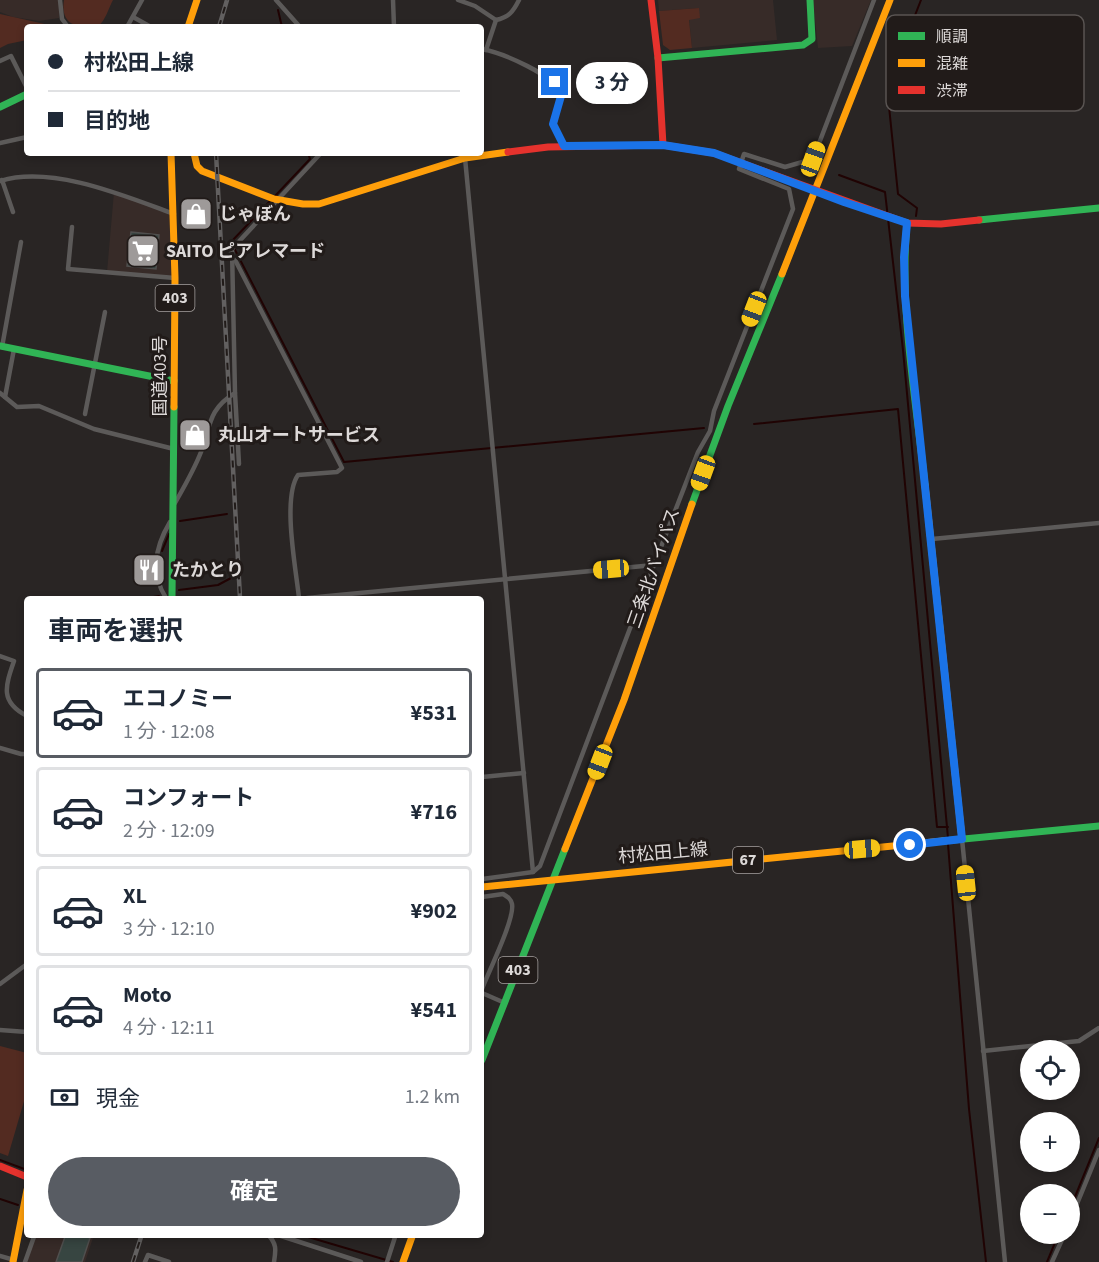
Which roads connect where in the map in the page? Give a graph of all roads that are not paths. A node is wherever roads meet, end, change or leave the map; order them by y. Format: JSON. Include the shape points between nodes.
{"nodes":[{"id":1,"x":60,"y":0,"type":"edge"},
{"id":2,"x":142,"y":0,"type":"edge"},
{"id":3,"x":197,"y":0,"type":"edge"},
{"id":4,"x":276,"y":0,"type":"edge"},
{"id":5,"x":393,"y":0,"type":"edge"},
{"id":6,"x":458,"y":0,"type":"edge"},
{"id":7,"x":519,"y":0,"type":"edge"},
{"id":8,"x":651,"y":0,"type":"edge"},
{"id":9,"x":810,"y":0,"type":"edge"},
{"id":10,"x":874,"y":0,"type":"edge"},
{"id":11,"x":890,"y":0,"type":"edge"},
{"id":12,"x":133,"y":17,"type":"junction"},
{"id":13,"x":496,"y":20,"type":"junction"},
{"id":14,"x":66,"y":24,"type":"edge"},
{"id":15,"x":129,"y":24,"type":"edge"},
{"id":16,"x":145,"y":24,"type":"edge"},
{"id":17,"x":189,"y":24,"type":"edge"},
{"id":18,"x":297,"y":24,"type":"edge"},
{"id":19,"x":394,"y":24,"type":"edge"},
{"id":20,"x":484,"y":50,"type":"edge"},
{"id":21,"x":658,"y":58,"type":"junction"},
{"id":22,"x":0,"y":61,"type":"edge"},
{"id":23,"x":24,"y":82,"type":"edge"},
{"id":24,"x":24,"y":95,"type":"edge"},
{"id":25,"x":0,"y":107,"type":"edge"},
{"id":26,"x":24,"y":138,"type":"edge"},
{"id":27,"x":0,"y":143,"type":"edge"},
{"id":28,"x":663,"y":145,"type":"junction"},
{"id":29,"x":564,"y":146,"type":"junction"},
{"id":30,"x":171,"y":156,"type":"edge"},
{"id":31,"x":195,"y":156,"type":"edge"},
{"id":32,"x":318,"y":156,"type":"edge"},
{"id":33,"x":462,"y":156,"type":"edge"},
{"id":34,"x":482,"y":156,"type":"edge"},
{"id":35,"x":484,"y":156,"type":"edge"},
{"id":36,"x":465,"y":158,"type":"junction"},
{"id":37,"x":741,"y":163,"type":"junction"},
{"id":38,"x":1,"y":181,"type":"edge"},
{"id":39,"x":816,"y":191,"type":"junction"},
{"id":40,"x":277,"y":201,"type":"junction"},
{"id":41,"x":1099,"y":208,"type":"edge"},
{"id":42,"x":13,"y":212,"type":"dead end"},
{"id":43,"x":174,"y":214,"type":"junction"},
{"id":44,"x":907,"y":223,"type":"junction"},
{"id":45,"x":72,"y":227,"type":"dead end"},
{"id":46,"x":21,"y":242,"type":"dead end"},
{"id":47,"x":231,"y":252,"type":"junction"},
{"id":48,"x":175,"y":278,"type":"junction"},
{"id":49,"x":105,"y":312,"type":"dead end"},
{"id":50,"x":1,"y":346,"type":"edge"},
{"id":51,"x":14,"y":349,"type":"junction"},
{"id":52,"x":95,"y":365,"type":"junction"},
{"id":53,"x":174,"y":381,"type":"junction"},
{"id":54,"x":235,"y":393,"type":"junction"},
{"id":55,"x":2,"y":395,"type":"edge"},
{"id":56,"x":85,"y":414,"type":"dead end"},
{"id":57,"x":174,"y":449,"type":"junction"},
{"id":58,"x":239,"y":464,"type":"dead end"},
{"id":59,"x":174,"y":506,"type":"junction"},
{"id":60,"x":174,"y":514,"type":"junction"},
{"id":61,"x":1099,"y":523,"type":"edge"},
{"id":62,"x":932,"y":539,"type":"junction"},
{"id":63,"x":654,"y":566,"type":"junction"},
{"id":64,"x":505,"y":578,"type":"junction"},
{"id":65,"x":165,"y":596,"type":"edge"},
{"id":66,"x":172,"y":596,"type":"edge"},
{"id":67,"x":299,"y":596,"type":"edge"},
{"id":68,"x":327,"y":596,"type":"edge"},
{"id":69,"x":0,"y":656,"type":"edge"},
{"id":70,"x":24,"y":715,"type":"edge"},
{"id":71,"x":0,"y":748,"type":"edge"},
{"id":72,"x":24,"y":754,"type":"edge"},
{"id":73,"x":524,"y":773,"type":"junction"},
{"id":74,"x":484,"y":777,"type":"edge"},
{"id":75,"x":1099,"y":826,"type":"edge"},
{"id":76,"x":962,"y":839,"type":"junction"},
{"id":77,"x":533,"y":872,"type":"junction"},
{"id":78,"x":484,"y":879,"type":"edge"},
{"id":79,"x":555,"y":879,"type":"junction"},
{"id":80,"x":484,"y":887,"type":"edge"},
{"id":81,"x":484,"y":897,"type":"edge"},
{"id":82,"x":24,"y":966,"type":"edge"},
{"id":83,"x":0,"y":984,"type":"edge"},
{"id":84,"x":484,"y":986,"type":"edge"},
{"id":85,"x":484,"y":992,"type":"edge"},
{"id":86,"x":505,"y":1003,"type":"junction"},
{"id":87,"x":1099,"y":1028,"type":"edge"},
{"id":88,"x":0,"y":1030,"type":"edge"},
{"id":89,"x":24,"y":1032,"type":"edge"},
{"id":90,"x":983,"y":1051,"type":"junction"},
{"id":91,"x":484,"y":1055,"type":"edge"},
{"id":92,"x":1099,"y":1150,"type":"edge"},
{"id":93,"x":0,"y":1166,"type":"edge"},
{"id":94,"x":24,"y":1176,"type":"edge"},
{"id":95,"x":1080,"y":1197,"type":"edge"},
{"id":96,"x":24,"y":1205,"type":"edge"},
{"id":97,"x":34,"y":1238,"type":"edge"},
{"id":98,"x":271,"y":1238,"type":"edge"},
{"id":99,"x":287,"y":1238,"type":"edge"},
{"id":100,"x":395,"y":1238,"type":"edge"},
{"id":101,"x":412,"y":1238,"type":"edge"},
{"id":102,"x":1060,"y":1244,"type":"edge"},
{"id":103,"x":0,"y":1256,"type":"edge"},
{"id":104,"x":13,"y":1261,"type":"edge"},
{"id":105,"x":25,"y":1262,"type":"edge"},
{"id":106,"x":145,"y":1262,"type":"edge"},
{"id":107,"x":169,"y":1262,"type":"edge"},
{"id":108,"x":274,"y":1262,"type":"edge"},
{"id":109,"x":361,"y":1262,"type":"edge"},
{"id":110,"x":387,"y":1262,"type":"edge"},
{"id":111,"x":403,"y":1262,"type":"edge"},
{"id":112,"x":1005,"y":1262,"type":"edge"},
{"id":113,"x":1052,"y":1262,"type":"edge"}],
"edges":[{"from":1,"to":14,"type":"street"},
{"from":2,"to":12,"type":"street"},
{"from":3,"to":17,"type":"main road"},
{"from":4,"to":18,"type":"street"},
{"from":5,"to":19,"type":"street"},
{"from":6,"to":13,"type":"street"},
{"from":7,"to":13,"type":"street","via":[[506,18]]},
{"from":8,"to":21,"type":"main road"},
{"from":9,"to":21,"type":"main road","via":[[813,39],[803,45]]},
{"from":10,"to":37,"type":"street","via":[[813,159],[785,167],[744,154]]},
{"from":11,"to":39,"type":"main road","name":"三条北バイパス","number":"403"},
{"from":12,"to":15,"type":"street"},
{"from":12,"to":16,"type":"street"},
{"from":13,"to":20,"type":"street"},
{"from":20,"to":29,"type":"street","via":[[503,55],[555,82],[561,96],[553,124]]},
{"from":21,"to":28,"type":"main road"},
{"from":22,"to":23,"type":"street","via":[[11,56]]},
{"from":24,"to":25,"type":"main road"},
{"from":26,"to":27,"type":"street"},
{"from":28,"to":29,"type":"main road"},
{"from":28,"to":37,"type":"main road","via":[[714,153]]},
{"from":29,"to":35,"type":"main road"},
{"from":30,"to":43,"type":"main road","name":"国道403号","number":"403"},
{"from":31,"to":40,"type":"main road","via":[[202,171]]},
{"from":32,"to":40,"type":"street"},
{"from":33,"to":36,"type":"street"},
{"from":34,"to":36,"type":"main road"},
{"from":36,"to":40,"type":"main road","via":[[319,204]]},
{"from":36,"to":64,"type":"street"},
{"from":37,"to":39,"type":"main road"},
{"from":37,"to":63,"type":"street","via":[[739,169],[789,189],[793,209],[714,411],[710,431],[698,452]]},
{"from":38,"to":42,"type":"street"},
{"from":38,"to":43,"type":"street","via":[[37,177],[63,180],[114,192]]},
{"from":39,"to":44,"type":"main road"},
{"from":39,"to":79,"type":"main road","name":"三条北バイパス","number":"403","via":[[728,406],[624,700]]},
{"from":40,"to":47,"type":"street"},
{"from":41,"to":44,"type":"main road","via":[[941,224]]},
{"from":43,"to":48,"type":"main road","name":"国道403号","number":"403"},
{"from":44,"to":62,"type":"main road","via":[[905,296]]},
{"from":45,"to":48,"type":"street","via":[[68,269]]},
{"from":46,"to":50,"type":"street"},
{"from":47,"to":54,"type":"street"},
{"from":47,"to":67,"type":"street","via":[[342,468],[337,472],[298,475],[293,482],[289,500]]},
{"from":48,"to":53,"type":"main road","name":"国道403号","number":"403"},
{"from":49,"to":52,"type":"street"},
{"from":50,"to":51,"type":"main road"},
{"from":51,"to":52,"type":"main road"},
{"from":51,"to":55,"type":"street"},
{"from":52,"to":53,"type":"main road"},
{"from":52,"to":56,"type":"street"},
{"from":53,"to":57,"type":"main road","name":"国道403号","number":"403"},
{"from":54,"to":58,"type":"street"},
{"from":54,"to":59,"type":"street","via":[[210,418],[201,451]]},
{"from":55,"to":57,"type":"street","via":[[18,407],[39,406],[94,429]]},
{"from":57,"to":59,"type":"main road","name":"国道403号","number":"403"},
{"from":59,"to":60,"type":"main road","name":"国道403号","number":"403"},
{"from":60,"to":65,"type":"street","via":[[156,554],[160,589]]},
{"from":60,"to":66,"type":"main road","name":"国道403号","number":"403"},
{"from":61,"to":62,"type":"street"},
{"from":62,"to":76,"type":"main road"},
{"from":63,"to":64,"type":"street"},
{"from":63,"to":77,"type":"street","via":[[540,866]]},
{"from":64,"to":68,"type":"street"},
{"from":64,"to":73,"type":"street"},
{"from":69,"to":70,"type":"street","via":[[14,661],[5,687],[9,704]]},
{"from":71,"to":72,"type":"street"},
{"from":73,"to":74,"type":"street"},
{"from":73,"to":77,"type":"street"},
{"from":75,"to":76,"type":"main road","name":"村松田上線","number":"67"},
{"from":76,"to":79,"type":"main road","name":"村松田上線","number":"67"},
{"from":76,"to":90,"type":"street"},
{"from":77,"to":78,"type":"street"},
{"from":79,"to":80,"type":"main road","name":"村松田上線","number":"67"},
{"from":79,"to":86,"type":"main road","number":"403"},
{"from":81,"to":84,"type":"street","via":[[503,894],[513,906]]},
{"from":82,"to":83,"type":"street"},
{"from":85,"to":86,"type":"street"},
{"from":86,"to":91,"type":"main road","number":"403"},
{"from":87,"to":90,"type":"street","via":[[1079,1041]]},
{"from":88,"to":89,"type":"street"},
{"from":90,"to":112,"type":"street"},
{"from":92,"to":95,"type":"street"},
{"from":93,"to":94,"type":"main road"},
{"from":96,"to":104,"type":"main road"},
{"from":97,"to":105,"type":"street"},
{"from":98,"to":108,"type":"street","via":[[276,1249]]},
{"from":99,"to":109,"type":"street"},
{"from":100,"to":110,"type":"street"},
{"from":101,"to":111,"type":"main road"},
{"from":102,"to":113,"type":"street"},
{"from":103,"to":104,"type":"street"},
{"from":106,"to":107,"type":"street","via":[[148,1255]]}]}
